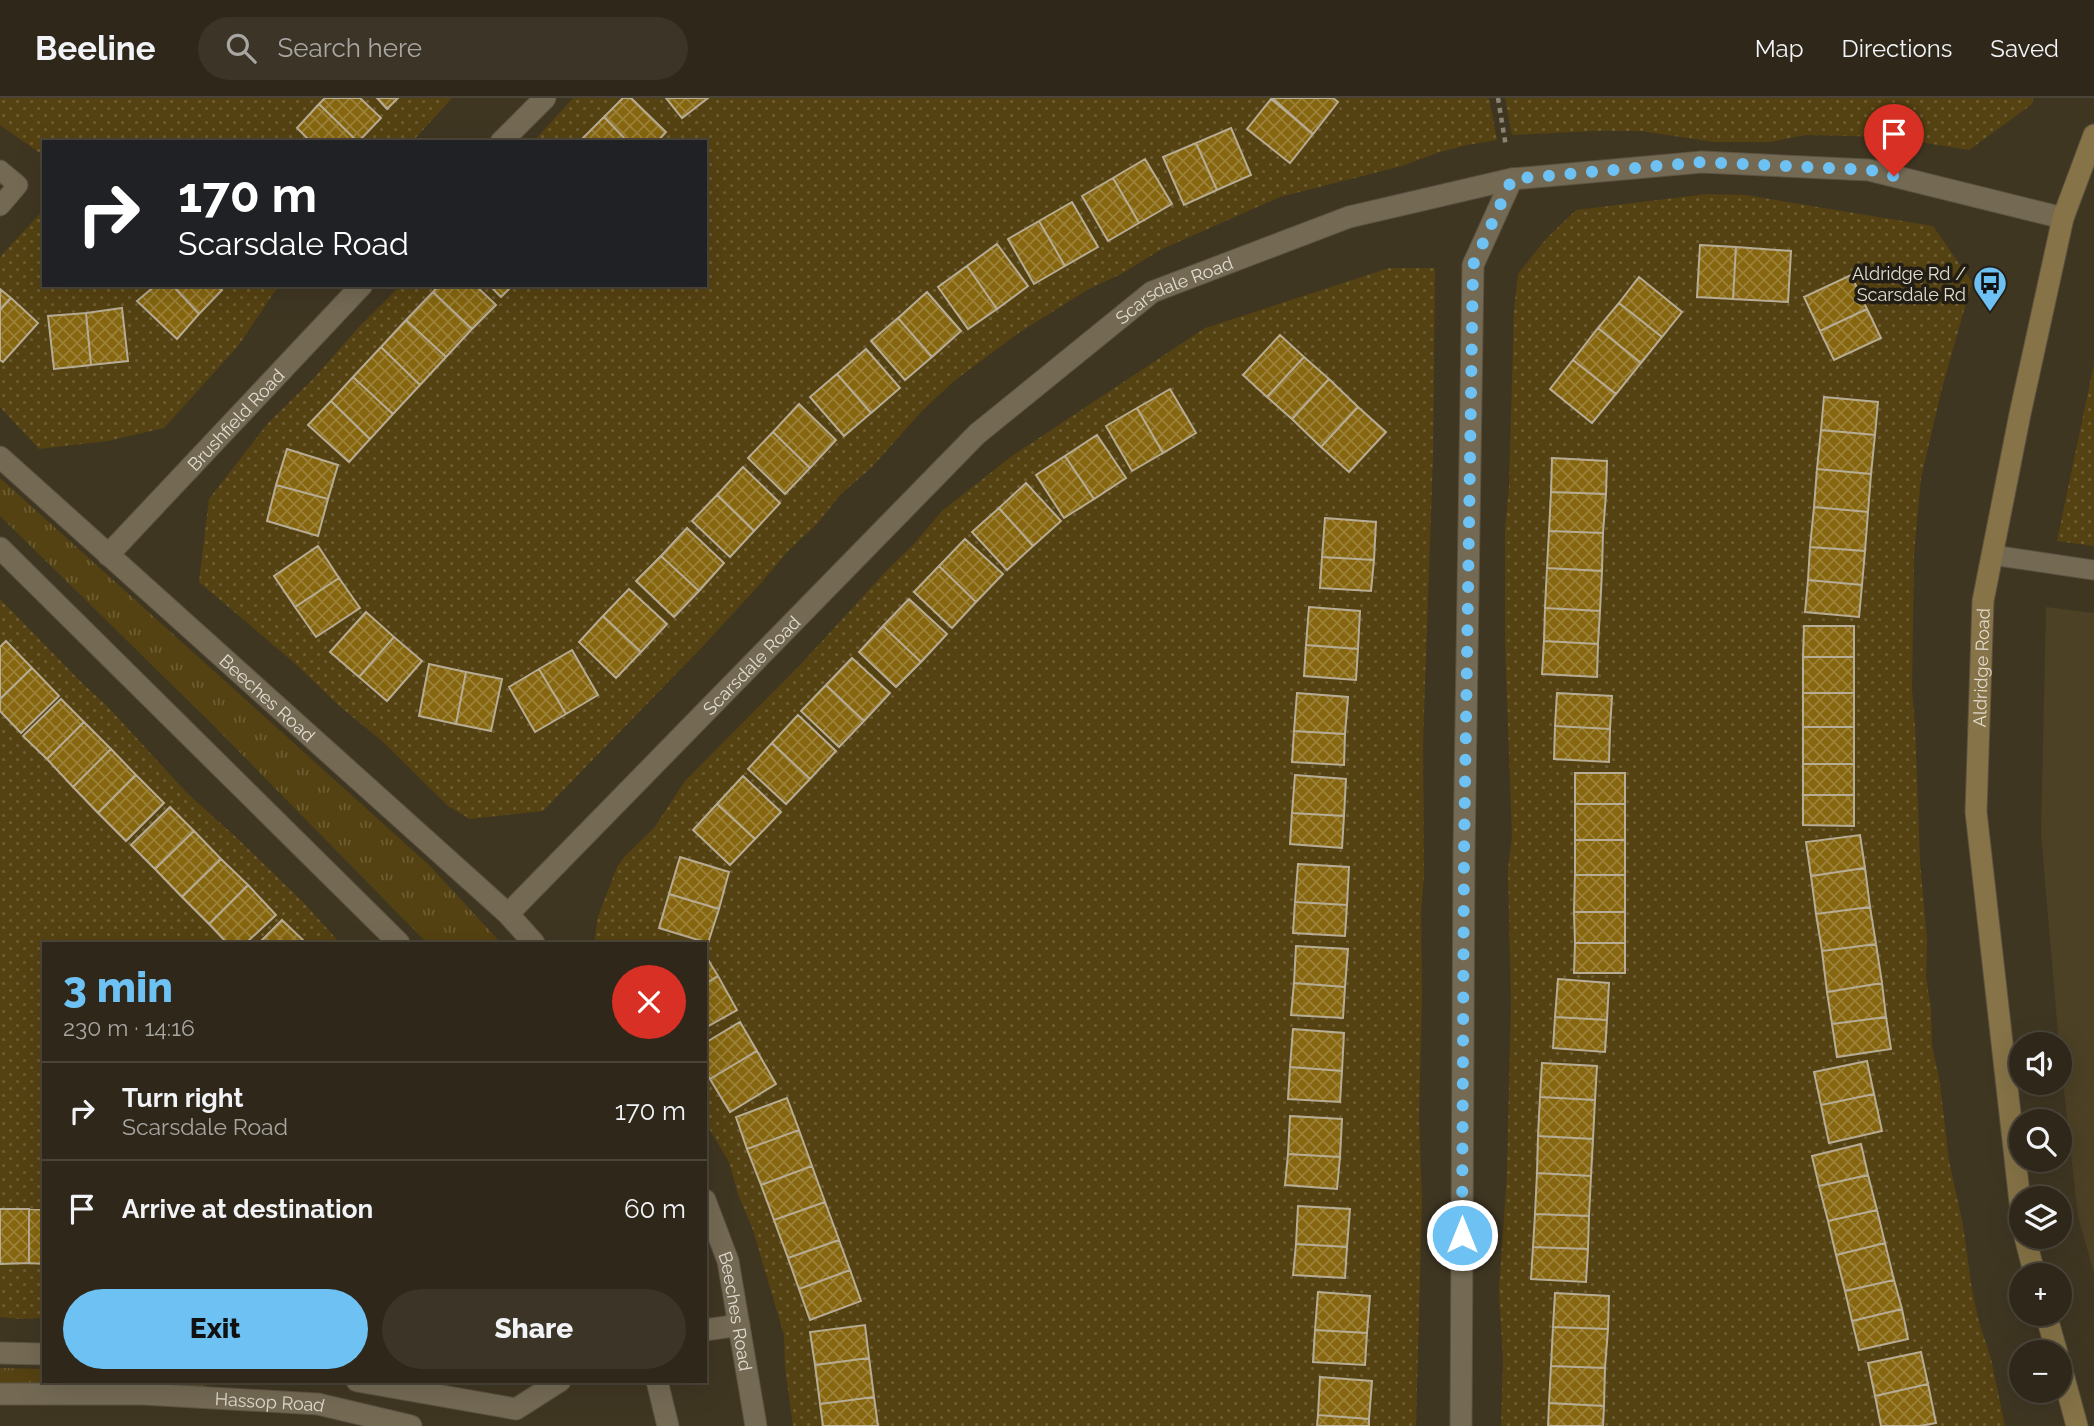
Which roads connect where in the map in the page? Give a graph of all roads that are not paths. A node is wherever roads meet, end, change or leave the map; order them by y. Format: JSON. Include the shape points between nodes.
{"nodes":[{"id":1,"x":545,"y":98,"type":"edge"},
{"id":2,"x":2094,"y":135,"type":"edge"},
{"id":3,"x":503,"y":140,"type":"edge"},
{"id":4,"x":0,"y":170,"type":"edge"},
{"id":5,"x":1512,"y":179,"type":"junction"},
{"id":6,"x":0,"y":206,"type":"edge"},
{"id":7,"x":2063,"y":218,"type":"junction"},
{"id":8,"x":360,"y":287,"type":"edge"},
{"id":9,"x":0,"y":457,"type":"edge"},
{"id":10,"x":0,"y":548,"type":"edge"},
{"id":11,"x":108,"y":555,"type":"junction"},
{"id":12,"x":1992,"y":555,"type":"junction"},
{"id":13,"x":2094,"y":570,"type":"edge"},
{"id":14,"x":509,"y":914,"type":"junction"},
{"id":15,"x":397,"y":942,"type":"edge"},
{"id":16,"x":533,"y":942,"type":"edge"},
{"id":17,"x":2018,"y":1186,"type":"edge"},
{"id":18,"x":707,"y":1205,"type":"edge"},
{"id":19,"x":739,"y":1325,"type":"junction"},
{"id":20,"x":707,"y":1330,"type":"edge"},
{"id":21,"x":0,"y":1353,"type":"edge"},
{"id":22,"x":42,"y":1354,"type":"edge"},
{"id":23,"x":368,"y":1383,"type":"edge"},
{"id":24,"x":557,"y":1383,"type":"edge"},
{"id":25,"x":657,"y":1383,"type":"edge"},
{"id":26,"x":0,"y":1394,"type":"edge"},
{"id":27,"x":2071,"y":1403,"type":"edge"},
{"id":28,"x":411,"y":1426,"type":"edge"},
{"id":29,"x":668,"y":1426,"type":"edge"},
{"id":30,"x":756,"y":1426,"type":"edge"},
{"id":31,"x":1461,"y":1426,"type":"edge"},
{"id":32,"x":2077,"y":1426,"type":"edge"}],
"edges":[{"from":1,"to":3,"type":"street"},
{"from":2,"to":7,"type":"street","name":"Aldridge Road"},
{"from":4,"to":6,"type":"lane","via":[[19,185]]},
{"from":5,"to":7,"type":"street","name":"Scarsdale Road","via":[[1702,162],[1870,170]]},
{"from":5,"to":14,"type":"street","name":"Scarsdale Road","via":[[1349,217],[1152,292],[977,434]]},
{"from":5,"to":31,"type":"street","via":[[1473,265]]},
{"from":7,"to":12,"type":"street","name":"Aldridge Road"},
{"from":8,"to":11,"type":"street","name":"Brushfield Road"},
{"from":9,"to":11,"type":"street","name":"Beeches Road"},
{"from":10,"to":15,"type":"street"},
{"from":11,"to":14,"type":"street","name":"Beeches Road"},
{"from":12,"to":13,"type":"lane"},
{"from":12,"to":17,"type":"street","name":"Aldridge Road","via":[[1983,601],[1976,811]]},
{"from":14,"to":16,"type":"street","name":"Beeches Road"},
{"from":18,"to":19,"type":"street","name":"Beeches Road","via":[[728,1261]]},
{"from":19,"to":20,"type":"street"},
{"from":19,"to":30,"type":"street","name":"Beeches Road"},
{"from":21,"to":22,"type":"street"},
{"from":23,"to":24,"type":"street","via":[[516,1409]]},
{"from":25,"to":29,"type":"street"},
{"from":26,"to":28,"type":"street","name":"Hassop Road","via":[[143,1394],[318,1404]]},
{"from":27,"to":32,"type":"street"}]}
